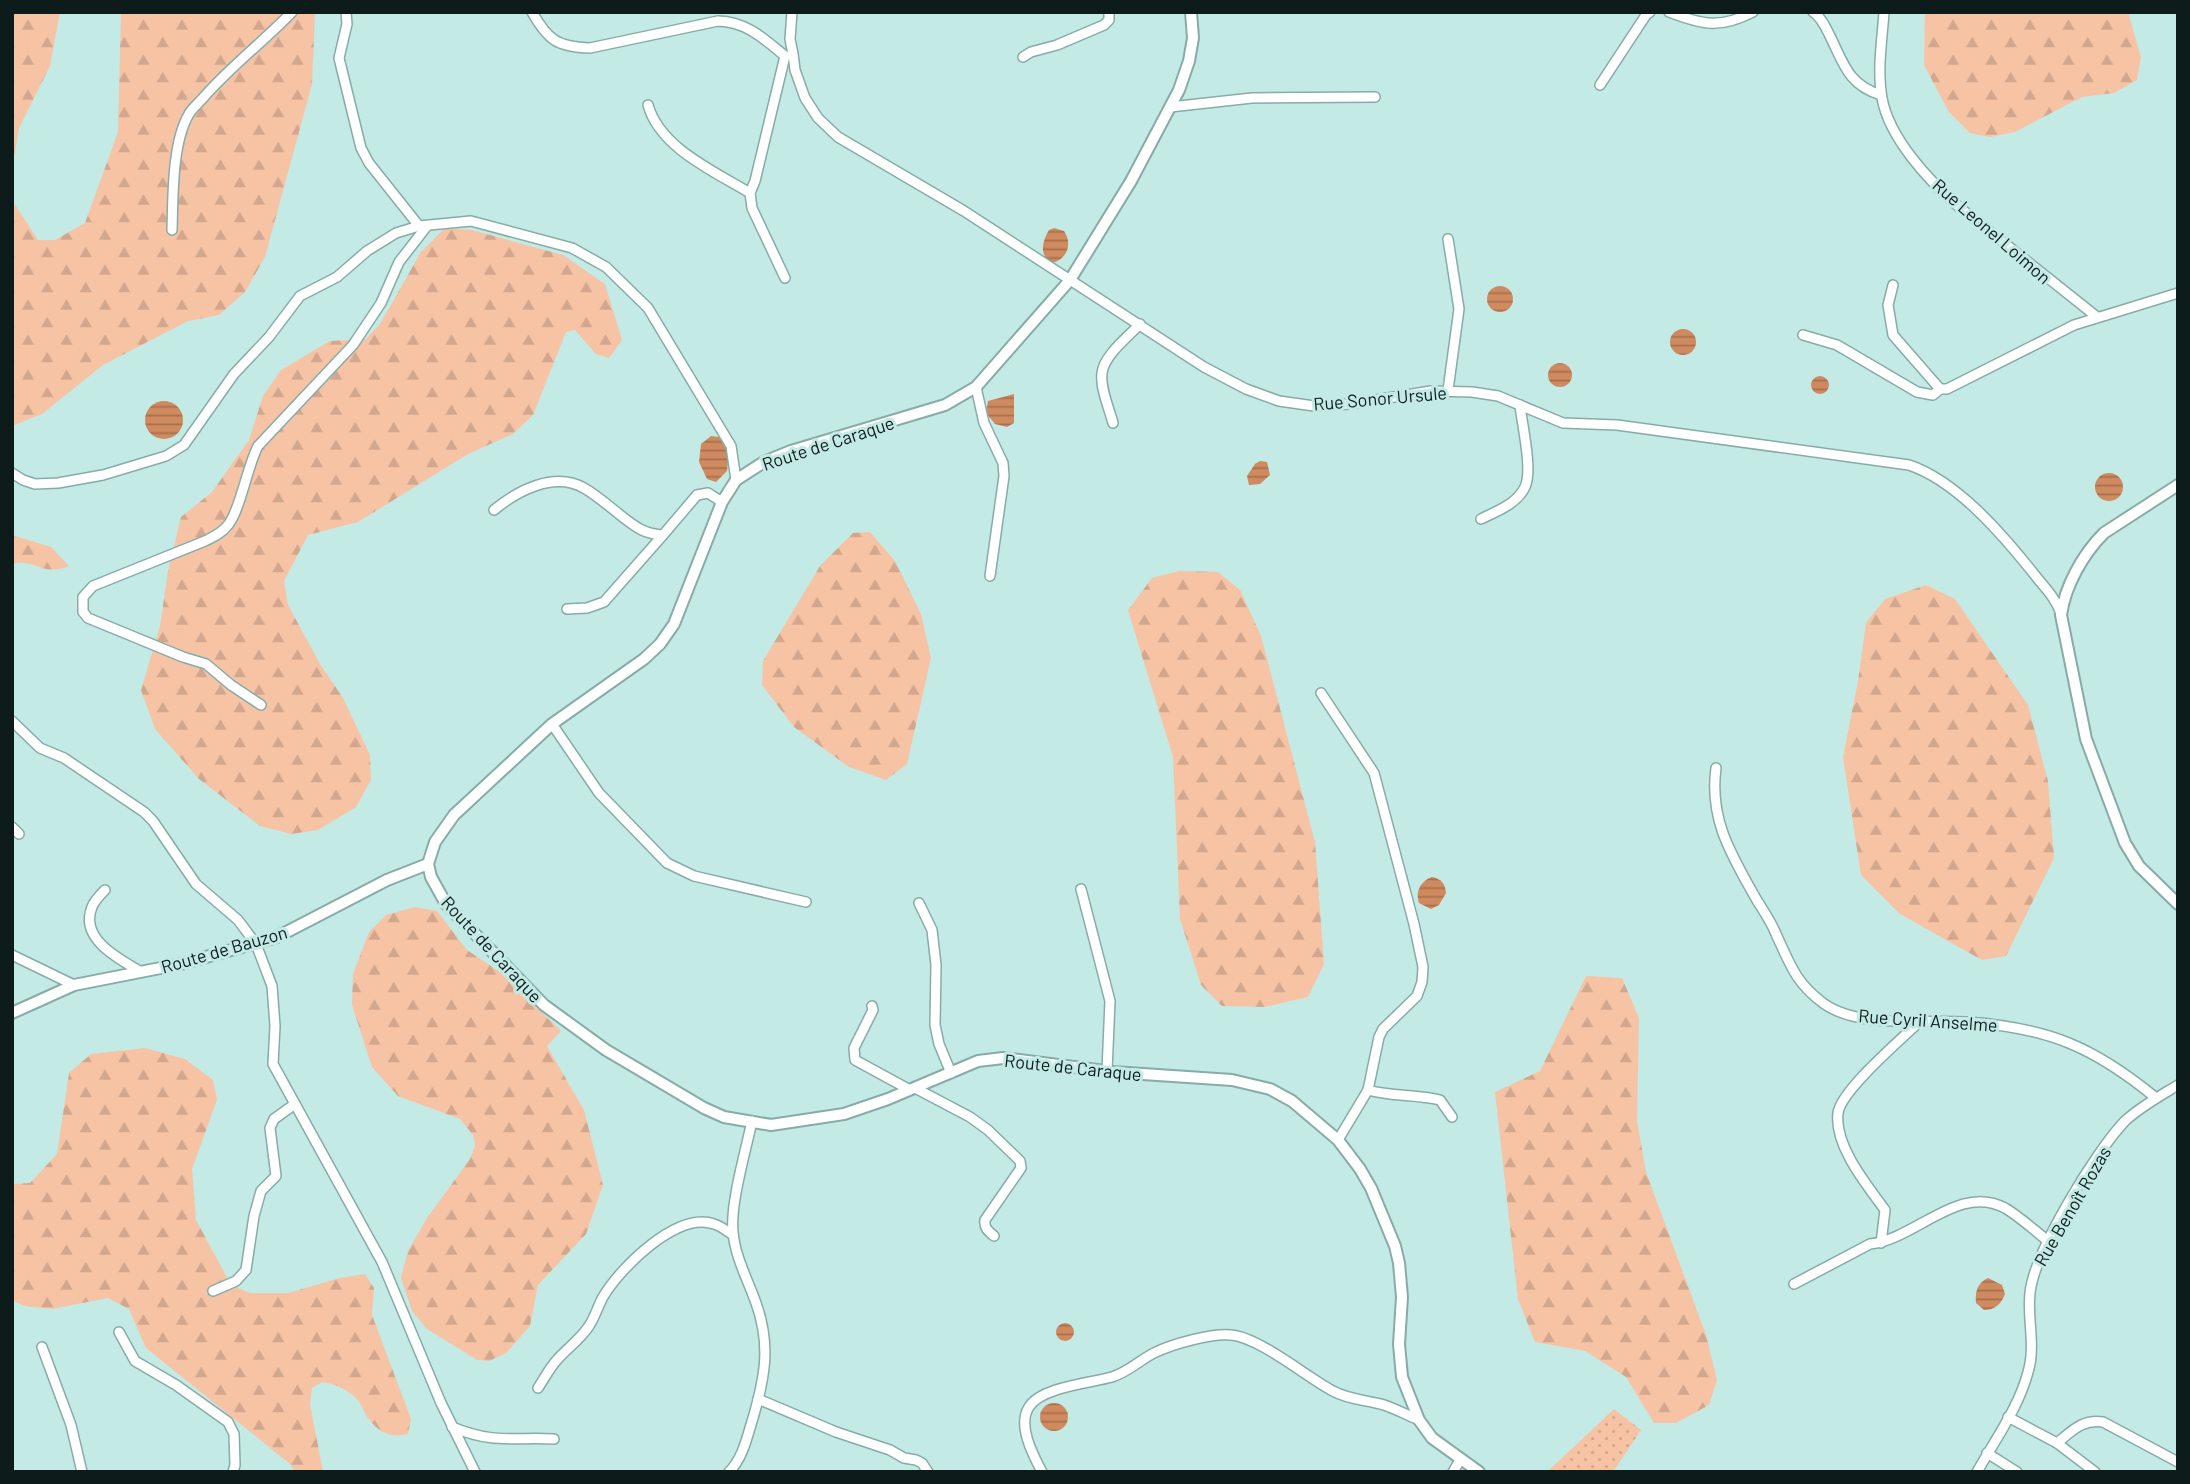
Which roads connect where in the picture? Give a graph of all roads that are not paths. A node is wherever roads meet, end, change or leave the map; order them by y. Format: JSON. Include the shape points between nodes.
{"nodes":[{"id":1,"x":292,"y":12,"type":"edge"},
{"id":2,"x":346,"y":12,"type":"edge"},
{"id":3,"x":532,"y":12,"type":"edge"},
{"id":4,"x":792,"y":12,"type":"edge"},
{"id":5,"x":1109,"y":12,"type":"edge"},
{"id":6,"x":1191,"y":12,"type":"edge"},
{"id":7,"x":1650,"y":12,"type":"edge"},
{"id":8,"x":1670,"y":12,"type":"edge"},
{"id":9,"x":1753,"y":12,"type":"edge"},
{"id":10,"x":1813,"y":12,"type":"edge"},
{"id":11,"x":1884,"y":12,"type":"edge"},
{"id":12,"x":789,"y":55,"type":"junction"},
{"id":13,"x":1023,"y":57,"type":"dead end"},
{"id":14,"x":1600,"y":85,"type":"dead end"},
{"id":15,"x":1881,"y":95,"type":"junction"},
{"id":16,"x":1375,"y":97,"type":"dead end"},
{"id":17,"x":648,"y":105,"type":"dead end"},
{"id":18,"x":1170,"y":107,"type":"junction"},
{"id":19,"x":750,"y":193,"type":"junction"},
{"id":20,"x":423,"y":226,"type":"junction"},
{"id":21,"x":172,"y":230,"type":"dead end"},
{"id":22,"x":1448,"y":239,"type":"dead end"},
{"id":23,"x":785,"y":278,"type":"dead end"},
{"id":24,"x":1070,"y":280,"type":"junction"},
{"id":25,"x":1893,"y":285,"type":"dead end"},
{"id":26,"x":2178,"y":293,"type":"edge"},
{"id":27,"x":2097,"y":317,"type":"junction"},
{"id":28,"x":1140,"y":324,"type":"junction"},
{"id":29,"x":1803,"y":335,"type":"dead end"},
{"id":30,"x":976,"y":387,"type":"junction"},
{"id":31,"x":1940,"y":389,"type":"junction"},
{"id":32,"x":1448,"y":390,"type":"junction"},
{"id":33,"x":1520,"y":405,"type":"junction"},
{"id":34,"x":1113,"y":422,"type":"dead end"},
{"id":35,"x":12,"y":473,"type":"edge"},
{"id":36,"x":736,"y":480,"type":"junction"},
{"id":37,"x":2178,"y":485,"type":"edge"},
{"id":38,"x":722,"y":502,"type":"junction"},
{"id":39,"x":494,"y":510,"type":"dead end"},
{"id":40,"x":1481,"y":519,"type":"dead end"},
{"id":41,"x":663,"y":535,"type":"junction"},
{"id":42,"x":990,"y":576,"type":"dead end"},
{"id":43,"x":568,"y":609,"type":"dead end"},
{"id":44,"x":2062,"y":615,"type":"junction"},
{"id":45,"x":1321,"y":693,"type":"dead end"},
{"id":46,"x":261,"y":705,"type":"dead end"},
{"id":47,"x":12,"y":721,"type":"edge"},
{"id":48,"x":552,"y":724,"type":"junction"},
{"id":49,"x":1716,"y":768,"type":"dead end"},
{"id":50,"x":428,"y":864,"type":"junction"},
{"id":51,"x":1081,"y":889,"type":"dead end"},
{"id":52,"x":105,"y":890,"type":"dead end"},
{"id":53,"x":806,"y":902,"type":"dead end"},
{"id":54,"x":919,"y":903,"type":"dead end"},
{"id":55,"x":2178,"y":904,"type":"edge"},
{"id":56,"x":256,"y":944,"type":"junction"},
{"id":57,"x":12,"y":955,"type":"edge"},
{"id":58,"x":141,"y":972,"type":"junction"},
{"id":59,"x":74,"y":985,"type":"junction"},
{"id":60,"x":872,"y":1006,"type":"dead end"},
{"id":61,"x":12,"y":1013,"type":"edge"},
{"id":62,"x":1921,"y":1020,"type":"junction"},
{"id":63,"x":1107,"y":1071,"type":"junction"},
{"id":64,"x":951,"y":1073,"type":"junction"},
{"id":65,"x":2178,"y":1085,"type":"edge"},
{"id":66,"x":912,"y":1089,"type":"junction"},
{"id":67,"x":1368,"y":1090,"type":"junction"},
{"id":68,"x":2156,"y":1098,"type":"junction"},
{"id":69,"x":295,"y":1104,"type":"junction"},
{"id":70,"x":1452,"y":1117,"type":"dead end"},
{"id":71,"x":752,"y":1121,"type":"junction"},
{"id":72,"x":1338,"y":1140,"type":"junction"},
{"id":73,"x":733,"y":1235,"type":"junction"},
{"id":74,"x":994,"y":1236,"type":"dead end"},
{"id":75,"x":2048,"y":1241,"type":"junction"},
{"id":76,"x":1881,"y":1243,"type":"junction"},
{"id":77,"x":1794,"y":1283,"type":"dead end"},
{"id":78,"x":213,"y":1291,"type":"dead end"},
{"id":79,"x":119,"y":1332,"type":"dead end"},
{"id":80,"x":42,"y":1347,"type":"dead end"},
{"id":81,"x":538,"y":1388,"type":"dead end"},
{"id":82,"x":758,"y":1399,"type":"junction"},
{"id":83,"x":2008,"y":1417,"type":"junction"},
{"id":84,"x":1419,"y":1420,"type":"junction"},
{"id":85,"x":452,"y":1427,"type":"junction"},
{"id":86,"x":554,"y":1439,"type":"dead end"},
{"id":87,"x":2057,"y":1443,"type":"junction"},
{"id":88,"x":1987,"y":1453,"type":"junction"},
{"id":89,"x":1460,"y":1460,"type":"junction"},
{"id":90,"x":2178,"y":1462,"type":"edge"},
{"id":91,"x":82,"y":1472,"type":"edge"},
{"id":92,"x":233,"y":1472,"type":"edge"},
{"id":93,"x":475,"y":1472,"type":"edge"},
{"id":94,"x":729,"y":1472,"type":"edge"},
{"id":95,"x":928,"y":1472,"type":"edge"},
{"id":96,"x":1042,"y":1472,"type":"edge"},
{"id":97,"x":1453,"y":1472,"type":"edge"},
{"id":98,"x":1479,"y":1472,"type":"edge"},
{"id":99,"x":1977,"y":1472,"type":"edge"},
{"id":100,"x":2017,"y":1472,"type":"edge"},
{"id":101,"x":2095,"y":1472,"type":"edge"}],
"edges":[{"from":1,"to":21,"type":"street","via":[[188,115],[178,146]]},
{"from":2,"to":20,"type":"street","via":[[339,58],[361,148]]},
{"from":3,"to":12,"type":"street","via":[[545,35],[572,47],[590,48],[734,22]]},
{"from":4,"to":12,"type":"street","name":"Rue Sonor Ursule"},
{"from":5,"to":13,"type":"street","via":[[1104,25]]},
{"from":6,"to":18,"type":"street","name":"Route de Caraque","via":[[1189,61]]},
{"from":7,"to":14,"type":"street"},
{"from":8,"to":9,"type":"street","via":[[1723,24]]},
{"from":10,"to":15,"type":"street","via":[[1857,83]]},
{"from":11,"to":15,"type":"street","name":"Rue Leonel Loimon"},
{"from":12,"to":19,"type":"street"},
{"from":12,"to":24,"type":"street","name":"Rue Sonor Ursule","via":[[806,98],[838,137]]},
{"from":15,"to":27,"type":"street","name":"Rue Leonel Loimon","via":[[1900,141],[1941,191]]},
{"from":16,"to":18,"type":"street","via":[[1252,98]]},
{"from":17,"to":19,"type":"street","via":[[655,122],[683,151]]},
{"from":18,"to":24,"type":"street","name":"Route de Caraque"},
{"from":19,"to":23,"type":"street","via":[[752,208]]},
{"from":20,"to":35,"type":"street","via":[[396,233],[337,277],[300,296],[270,337],[234,374],[184,445],[166,456],[58,483],[36,484]]},
{"from":20,"to":36,"type":"street","via":[[471,221],[572,248],[606,267],[648,308],[678,355],[731,446]]},
{"from":20,"to":46,"type":"street","via":[[399,262],[382,303],[353,345],[258,446],[230,523],[205,541],[93,586],[83,597],[88,618],[206,664]]},
{"from":22,"to":32,"type":"street","via":[[1460,309]]},
{"from":24,"to":28,"type":"street","name":"Rue Sonor Ursule"},
{"from":24,"to":30,"type":"street","name":"Route de Caraque"},
{"from":25,"to":31,"type":"street","via":[[1888,305],[1893,335]]},
{"from":26,"to":27,"type":"street"},
{"from":27,"to":31,"type":"street"},
{"from":28,"to":32,"type":"street","name":"Rue Sonor Ursule","via":[[1215,373],[1279,401],[1329,406]]},
{"from":28,"to":34,"type":"street","via":[[1102,369]]},
{"from":29,"to":31,"type":"street","via":[[1837,345],[1917,392],[1933,395]]},
{"from":30,"to":36,"type":"street","name":"Route de Caraque","via":[[926,412],[791,451]]},
{"from":30,"to":42,"type":"street","via":[[984,423],[1003,463]]},
{"from":32,"to":33,"type":"street","name":"Rue Sonor Ursule","via":[[1486,394]]},
{"from":33,"to":40,"type":"street","via":[[1526,486],[1512,502]]},
{"from":33,"to":44,"type":"street","name":"Rue Sonor Ursule","via":[[1563,423],[1617,425],[1922,470],[1945,483],[2003,536],[2056,601]]},
{"from":36,"to":38,"type":"street","name":"Route de Caraque"},
{"from":37,"to":44,"type":"street","via":[[2094,543],[2063,601]]},
{"from":38,"to":41,"type":"street","via":[[708,493],[697,495]]},
{"from":38,"to":48,"type":"street","name":"Route de Caraque","via":[[681,609],[660,644]]},
{"from":39,"to":41,"type":"street","via":[[519,491],[572,483],[645,533]]},
{"from":41,"to":43,"type":"street","via":[[604,602]]},
{"from":44,"to":55,"type":"street","via":[[2086,739],[2125,843],[2139,866]]},
{"from":45,"to":67,"type":"street","via":[[1374,773],[1423,967],[1417,996],[1379,1037]]},
{"from":47,"to":56,"type":"street","via":[[40,748],[64,758],[144,812],[196,884],[239,920]]},
{"from":48,"to":50,"type":"street","name":"Route de Caraque","via":[[454,816],[435,842]]},
{"from":48,"to":53,"type":"street","via":[[599,793],[667,863],[694,876]]},
{"from":49,"to":62,"type":"street","name":"Rue Cyril Anselme","via":[[1714,802],[1722,831],[1798,979],[1825,1005],[1843,1013],[1877,1020]]},
{"from":50,"to":56,"type":"street","name":"Route de Bauzon"},
{"from":50,"to":71,"type":"street","name":"Route de Caraque","via":[[446,904],[544,1005],[606,1050],[704,1108]]},
{"from":51,"to":63,"type":"street","via":[[1110,1001]]},
{"from":52,"to":58,"type":"street","via":[[92,905],[90,927],[113,955]]},
{"from":54,"to":64,"type":"street","via":[[932,930],[935,1026]]},
{"from":56,"to":58,"type":"street","name":"Route de Bauzon"},
{"from":56,"to":69,"type":"street","via":[[272,986],[273,1065]]},
{"from":57,"to":59,"type":"street"},
{"from":58,"to":59,"type":"street","name":"Route de Bauzon"},
{"from":59,"to":61,"type":"street","name":"Route de Bauzon"},
{"from":60,"to":66,"type":"street","via":[[854,1048],[855,1060]]},
{"from":62,"to":68,"type":"street","name":"Rue Cyril Anselme","via":[[2008,1026],[2060,1039],[2105,1060]]},
{"from":62,"to":76,"type":"street","via":[[1843,1098],[1838,1113],[1850,1159],[1885,1210]]},
{"from":63,"to":64,"type":"street","name":"Route de Caraque","via":[[1003,1058],[978,1061]]},
{"from":63,"to":72,"type":"street","name":"Route de Caraque","via":[[1232,1080],[1270,1089],[1292,1101]]},
{"from":64,"to":66,"type":"street","name":"Route de Caraque"},
{"from":65,"to":68,"type":"street","name":"Rue Benoît Rozas"},
{"from":66,"to":71,"type":"street","name":"Route de Caraque","via":[[844,1114],[780,1124]]},
{"from":66,"to":74,"type":"street","via":[[970,1117],[1020,1161],[1021,1168],[985,1220]]},
{"from":67,"to":70,"type":"street","via":[[1440,1100]]},
{"from":67,"to":72,"type":"street"},
{"from":68,"to":75,"type":"street","name":"Rue Benoît Rozas","via":[[2126,1120],[2100,1152]]},
{"from":69,"to":78,"type":"street","via":[[274,1119],[270,1128],[276,1176],[261,1191],[246,1270],[236,1281]]},
{"from":69,"to":85,"type":"street","via":[[382,1262]]},
{"from":71,"to":73,"type":"street"},
{"from":72,"to":84,"type":"street","name":"Route de Caraque","via":[[1371,1188],[1395,1246],[1401,1282],[1402,1377]]},
{"from":73,"to":81,"type":"street","via":[[702,1222],[684,1226],[643,1252],[617,1278],[589,1326]]},
{"from":73,"to":82,"type":"street","via":[[765,1332],[767,1348]]},
{"from":75,"to":76,"type":"street","via":[[2006,1209],[1975,1200]]},
{"from":75,"to":83,"type":"street","name":"Rue Benoît Rozas","via":[[2030,1293],[2031,1360]]},
{"from":76,"to":77,"type":"street","via":[[1870,1244]]},
{"from":79,"to":92,"type":"street","via":[[135,1361],[228,1422],[233,1434]]},
{"from":80,"to":91,"type":"street","via":[[71,1425]]},
{"from":82,"to":94,"type":"street","via":[[742,1452]]},
{"from":82,"to":95,"type":"street","via":[[916,1460]]},
{"from":83,"to":87,"type":"street"},
{"from":83,"to":88,"type":"street","name":"Rue Benoît Rozas"},
{"from":84,"to":89,"type":"street","name":"Route de Caraque","via":[[1439,1445]]},
{"from":84,"to":96,"type":"street","via":[[1333,1391],[1239,1336],[1221,1335],[1154,1353],[1113,1377],[1051,1392],[1030,1404],[1025,1428]]},
{"from":85,"to":86,"type":"street","via":[[495,1440]]},
{"from":85,"to":93,"type":"street"},
{"from":87,"to":90,"type":"street","via":[[2083,1422],[2102,1422]]},
{"from":87,"to":101,"type":"street"},
{"from":88,"to":99,"type":"street","name":"Rue Benoît Rozas"},
{"from":88,"to":100,"type":"street"},
{"from":89,"to":97,"type":"street"},
{"from":89,"to":98,"type":"street","name":"Route de Caraque"}]}
